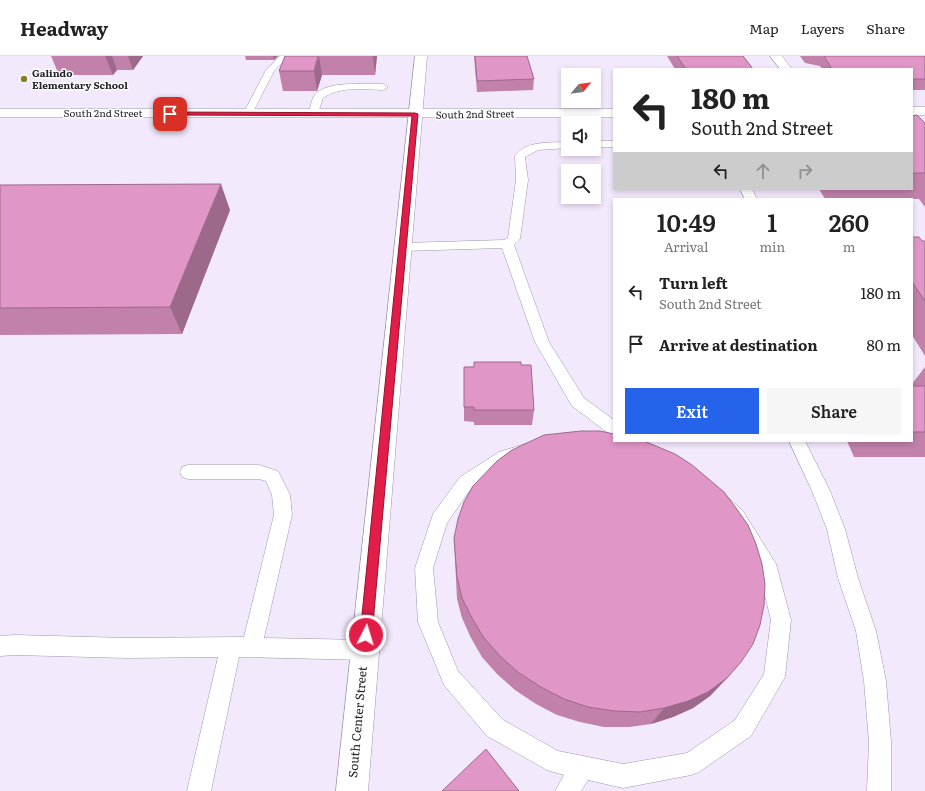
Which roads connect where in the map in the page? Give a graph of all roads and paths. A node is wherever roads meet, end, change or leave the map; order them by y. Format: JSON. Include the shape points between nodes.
{"nodes":[{"id":1,"x":285,"y":56,"type":"edge"},
{"id":2,"x":421,"y":56,"type":"edge"},
{"id":3,"x":776,"y":56,"type":"edge"},
{"id":4,"x":785,"y":68,"type":"edge"},
{"id":5,"x":383,"y":86,"type":"dead end"},
{"id":6,"x":913,"y":111,"type":"edge"},
{"id":7,"x":925,"y":111,"type":"edge"},
{"id":8,"x":0,"y":113,"type":"edge"},
{"id":9,"x":613,"y":113,"type":"edge"},
{"id":10,"x":248,"y":114,"type":"junction"},
{"id":11,"x":314,"y":114,"type":"junction"},
{"id":12,"x":415,"y":114,"type":"junction"},
{"id":13,"x":601,"y":144,"type":"edge"},
{"id":14,"x":613,"y":144,"type":"edge"},
{"id":15,"x":561,"y":145,"type":"edge"},
{"id":16,"x":507,"y":244,"type":"junction"},
{"id":17,"x":403,"y":247,"type":"junction"},
{"id":18,"x":613,"y":427,"type":"edge"},
{"id":19,"x":632,"y":442,"type":"edge"},
{"id":20,"x":797,"y":442,"type":"edge"},
{"id":21,"x":647,"y":453,"type":"junction"},
{"id":22,"x":188,"y":472,"type":"dead end"},
{"id":23,"x":0,"y":646,"type":"edge"},
{"id":24,"x":231,"y":647,"type":"junction"},
{"id":25,"x":252,"y":647,"type":"junction"},
{"id":26,"x":365,"y":650,"type":"junction"},
{"id":27,"x":584,"y":768,"type":"junction"},
{"id":28,"x":199,"y":791,"type":"edge"},
{"id":29,"x":352,"y":791,"type":"edge"},
{"id":30,"x":567,"y":791,"type":"edge"},
{"id":31,"x":879,"y":791,"type":"edge"}],
"edges":[{"from":1,"to":10,"type":"lane","via":[[270,70]]},
{"from":2,"to":12,"type":"street","name":"South Center Street"},
{"from":3,"to":4,"type":"street"},
{"from":5,"to":11,"type":"lane","via":[[338,87],[327,90],[318,97]]},
{"from":6,"to":7,"type":"street"},
{"from":8,"to":10,"type":"street","name":"South 2nd Street"},
{"from":9,"to":12,"type":"street","name":"South 2nd Street"},
{"from":10,"to":11,"type":"street","name":"South 2nd Street"},
{"from":11,"to":12,"type":"street","name":"South 2nd Street"},
{"from":12,"to":17,"type":"street","name":"South Center Street"},
{"from":13,"to":14,"type":"lane"},
{"from":15,"to":16,"type":"lane","via":[[536,146],[520,156],[522,180],[514,238]]},
{"from":16,"to":17,"type":"lane"},
{"from":16,"to":18,"type":"lane","via":[[542,342],[578,402]]},
{"from":17,"to":26,"type":"street","name":"South Center Street"},
{"from":19,"to":21,"type":"lane"},
{"from":20,"to":31,"type":"lane","via":[[836,529],[848,578],[866,631],[875,681],[880,742]]},
{"from":21,"to":27,"type":"lane","via":[[695,478],[737,516],[767,564],[781,620],[774,677],[743,728],[691,764],[623,776]]},
{"from":21,"to":27,"type":"lane","via":[[592,442],[550,443],[505,456],[466,482],[439,520],[424,568],[428,622],[451,678],[495,728],[555,762]]},
{"from":22,"to":25,"type":"lane","via":[[259,472],[272,476],[281,495],[283,515]]},
{"from":23,"to":24,"type":"lane"},
{"from":24,"to":25,"type":"lane"},
{"from":24,"to":28,"type":"lane"},
{"from":25,"to":26,"type":"lane"},
{"from":26,"to":29,"type":"street","name":"South Center Street"},
{"from":27,"to":30,"type":"lane"}]}
